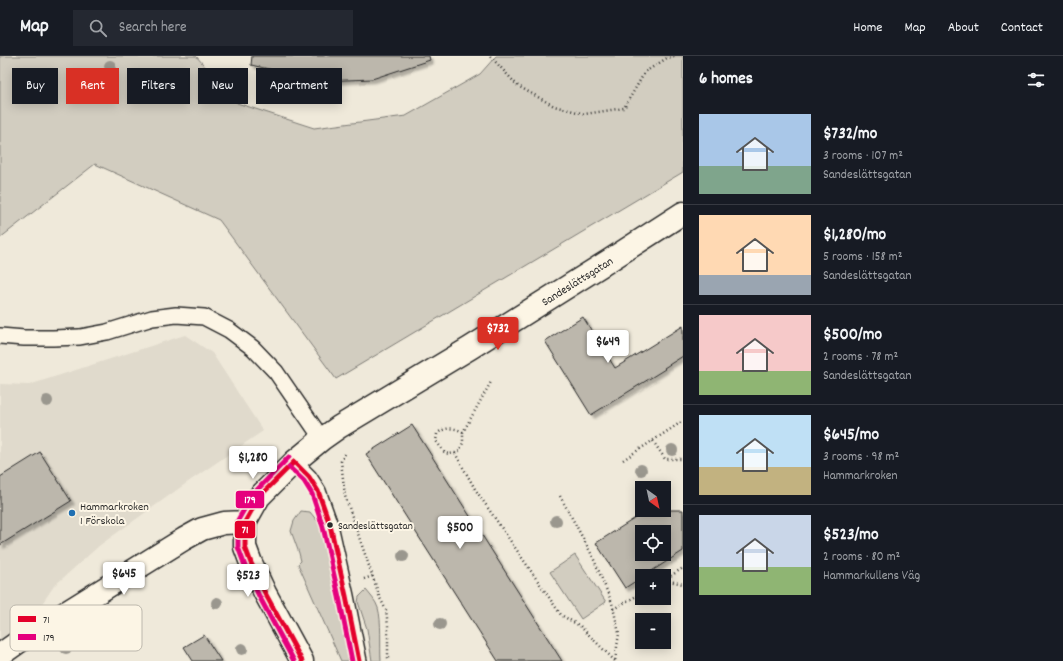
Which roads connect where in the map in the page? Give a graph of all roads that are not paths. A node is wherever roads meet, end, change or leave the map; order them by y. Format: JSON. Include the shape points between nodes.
{"nodes":[{"id":1,"x":683,"y":213,"type":"edge"},
{"id":2,"x":0,"y":336,"type":"edge"},
{"id":3,"x":331,"y":433,"type":"junction"},
{"id":4,"x":294,"y":462,"type":"junction"},
{"id":5,"x":245,"y":522,"type":"junction"},
{"id":6,"x":77,"y":605,"type":"edge"},
{"id":7,"x":10,"y":647,"type":"edge"},
{"id":8,"x":0,"y":655,"type":"edge"},
{"id":9,"x":302,"y":661,"type":"edge"},
{"id":10,"x":359,"y":661,"type":"edge"}],
"edges":[{"from":1,"to":3,"type":"street","name":"Sandeslättsgatan"},
{"from":2,"to":3,"type":"lane","via":[[80,336],[107,332],[152,318],[176,315],[204,317],[229,330],[253,348]]},
{"from":3,"to":4,"type":"street","name":"Sandeslättsgatan"},
{"from":4,"to":5,"type":"street","name":"Sandeslättsgatan","via":[[259,497]]},
{"from":4,"to":10,"type":"lane","via":[[318,491],[330,525]]},
{"from":5,"to":6,"type":"street","via":[[224,523],[202,529]]},
{"from":5,"to":9,"type":"street","via":[[245,547],[251,563]]},
{"from":7,"to":8,"type":"street"}]}
